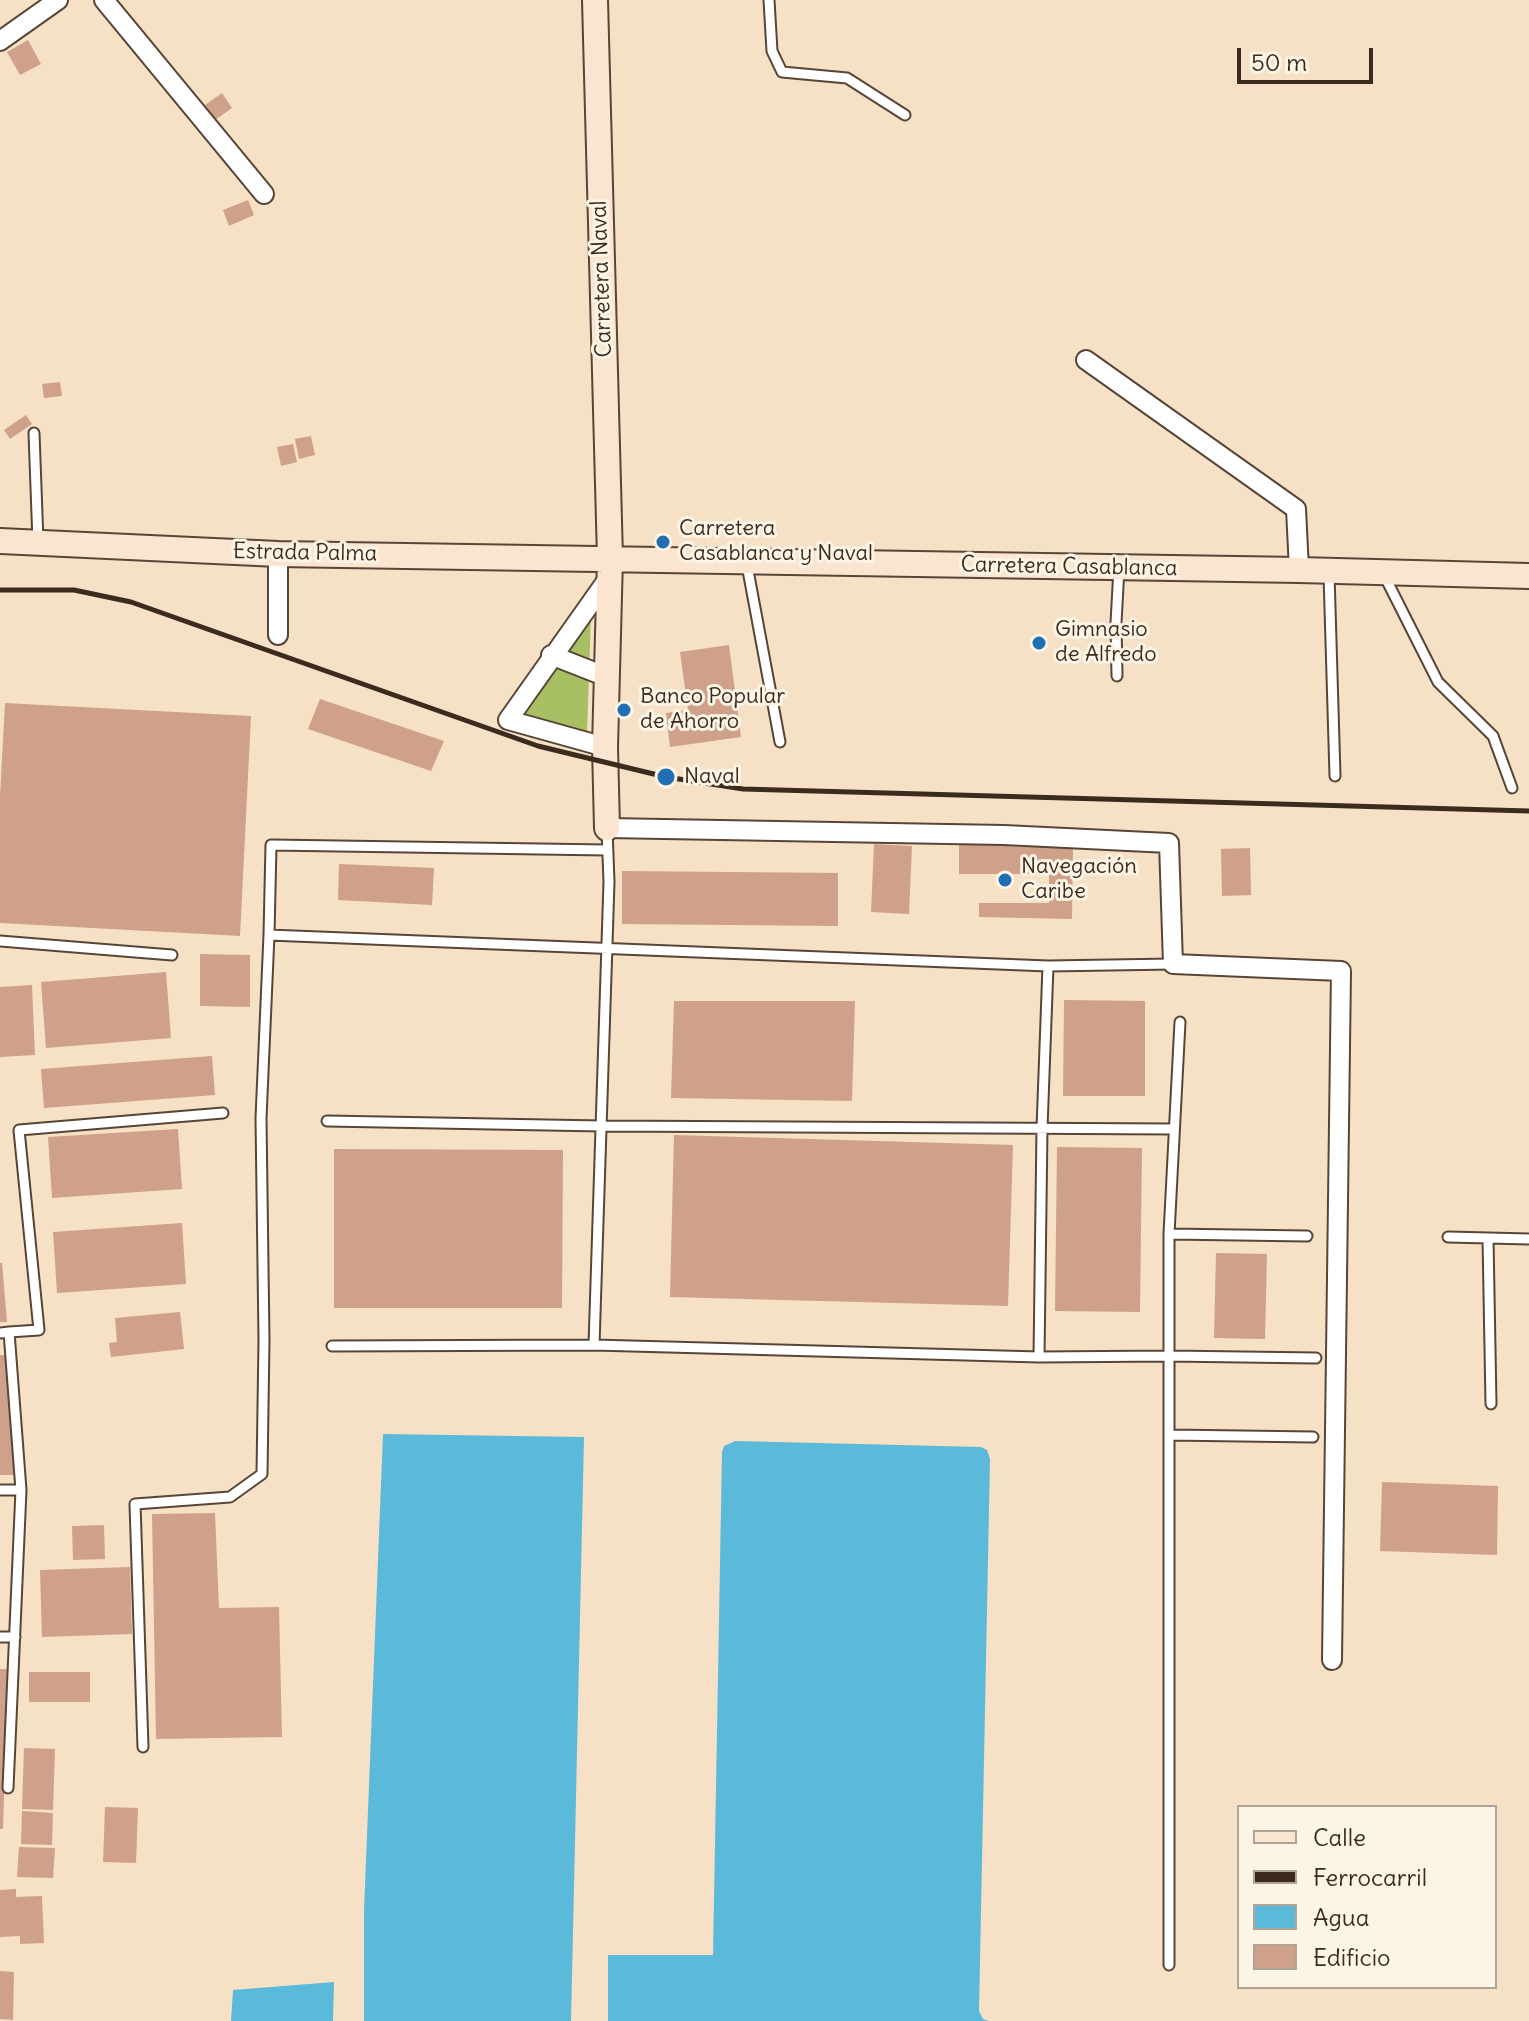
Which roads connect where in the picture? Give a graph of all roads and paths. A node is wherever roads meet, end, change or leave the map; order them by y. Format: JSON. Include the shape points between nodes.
{"nodes":[{"id":1,"x":58,"y":0,"type":"edge"},
{"id":2,"x":104,"y":0,"type":"edge"},
{"id":3,"x":595,"y":0,"type":"edge"},
{"id":4,"x":769,"y":0,"type":"edge"},
{"id":5,"x":0,"y":41,"type":"edge"},
{"id":6,"x":905,"y":115,"type":"dead end"},
{"id":7,"x":264,"y":194,"type":"dead end"},
{"id":8,"x":1086,"y":360,"type":"dead end"},
{"id":9,"x":34,"y":433,"type":"dead end"},
{"id":10,"x":0,"y":541,"type":"edge"},
{"id":11,"x":38,"y":544,"type":"junction"},
{"id":12,"x":278,"y":554,"type":"junction"},
{"id":13,"x":747,"y":562,"type":"junction"},
{"id":14,"x":610,"y":567,"type":"junction"},
{"id":15,"x":1119,"y":568,"type":"junction"},
{"id":16,"x":1299,"y":570,"type":"junction"},
{"id":17,"x":1328,"y":570,"type":"junction"},
{"id":18,"x":1382,"y":572,"type":"junction"},
{"id":19,"x":1529,"y":576,"type":"edge"},
{"id":20,"x":278,"y":635,"type":"dead end"},
{"id":21,"x":551,"y":655,"type":"junction"},
{"id":22,"x":1117,"y":676,"type":"dead end"},
{"id":23,"x":607,"y":677,"type":"junction"},
{"id":24,"x":780,"y":742,"type":"dead end"},
{"id":25,"x":605,"y":747,"type":"junction"},
{"id":26,"x":1335,"y":776,"type":"dead end"},
{"id":27,"x":1512,"y":788,"type":"dead end"},
{"id":28,"x":607,"y":839,"type":"junction"},
{"id":29,"x":269,"y":935,"type":"junction"},
{"id":30,"x":0,"y":941,"type":"edge"},
{"id":31,"x":606,"y":949,"type":"junction"},
{"id":32,"x":172,"y":955,"type":"dead end"},
{"id":33,"x":1173,"y":964,"type":"junction"},
{"id":34,"x":1048,"y":966,"type":"junction"},
{"id":35,"x":1180,"y":1022,"type":"dead end"},
{"id":36,"x":223,"y":1113,"type":"dead end"},
{"id":37,"x":327,"y":1121,"type":"dead end"},
{"id":38,"x":602,"y":1126,"type":"junction"},
{"id":39,"x":1042,"y":1128,"type":"junction"},
{"id":40,"x":1173,"y":1129,"type":"junction"},
{"id":41,"x":1169,"y":1234,"type":"junction"},
{"id":42,"x":1307,"y":1236,"type":"dead end"},
{"id":43,"x":1448,"y":1237,"type":"dead end"},
{"id":44,"x":1488,"y":1238,"type":"junction"},
{"id":45,"x":1529,"y":1239,"type":"edge"},
{"id":46,"x":5,"y":1333,"type":"edge"},
{"id":47,"x":594,"y":1345,"type":"junction"},
{"id":48,"x":332,"y":1346,"type":"dead end"},
{"id":49,"x":1169,"y":1356,"type":"junction"},
{"id":50,"x":1039,"y":1357,"type":"junction"},
{"id":51,"x":1316,"y":1358,"type":"dead end"},
{"id":52,"x":1491,"y":1404,"type":"dead end"},
{"id":53,"x":1169,"y":1435,"type":"junction"},
{"id":54,"x":1313,"y":1437,"type":"dead end"},
{"id":55,"x":0,"y":1490,"type":"edge"},
{"id":56,"x":21,"y":1490,"type":"junction"},
{"id":57,"x":0,"y":1637,"type":"edge"},
{"id":58,"x":15,"y":1637,"type":"junction"},
{"id":59,"x":1332,"y":1660,"type":"dead end"},
{"id":60,"x":143,"y":1747,"type":"dead end"},
{"id":61,"x":8,"y":1788,"type":"dead end"},
{"id":62,"x":1169,"y":1965,"type":"dead end"}],
"edges":[{"from":1,"to":5,"type":"street"},
{"from":2,"to":7,"type":"street"},
{"from":3,"to":14,"type":"main road","name":"Carretera Naval"},
{"from":4,"to":6,"type":"lane","via":[[772,51],[782,72],[847,78]]},
{"from":8,"to":16,"type":"street","via":[[1296,509]]},
{"from":9,"to":11,"type":"lane"},
{"from":10,"to":11,"type":"main road","name":"Estrada Palma"},
{"from":11,"to":12,"type":"main road","name":"Estrada Palma"},
{"from":12,"to":14,"type":"main road","name":"Estrada Palma"},
{"from":12,"to":20,"type":"street"},
{"from":13,"to":14,"type":"main road","name":"Carretera Casablanca"},
{"from":13,"to":15,"type":"main road","name":"Carretera Casablanca"},
{"from":13,"to":24,"type":"lane"},
{"from":14,"to":21,"type":"street"},
{"from":14,"to":23,"type":"main road","name":"Carretera Naval"},
{"from":15,"to":16,"type":"main road","name":"Carretera Casablanca"},
{"from":15,"to":22,"type":"lane"},
{"from":16,"to":17,"type":"main road","name":"Carretera Casablanca"},
{"from":17,"to":18,"type":"main road","name":"Carretera Casablanca"},
{"from":17,"to":26,"type":"lane"},
{"from":18,"to":19,"type":"main road","name":"Carretera Casablanca"},
{"from":18,"to":27,"type":"lane","via":[[1438,682],[1493,736]]},
{"from":21,"to":23,"type":"street"},
{"from":21,"to":25,"type":"street","via":[[508,720]]},
{"from":23,"to":25,"type":"main road","name":"Carretera Naval"},
{"from":25,"to":28,"type":"main road","name":"Carretera Naval"},
{"from":28,"to":29,"type":"lane","via":[[271,845]]},
{"from":28,"to":31,"type":"lane"},
{"from":28,"to":33,"type":"street","via":[[1004,835],[1169,843]]},
{"from":29,"to":31,"type":"lane"},
{"from":29,"to":60,"type":"lane","via":[[261,1118],[262,1474],[230,1497],[135,1504]]},
{"from":30,"to":32,"type":"lane"},
{"from":31,"to":34,"type":"lane"},
{"from":31,"to":38,"type":"lane"},
{"from":33,"to":34,"type":"lane"},
{"from":33,"to":59,"type":"street","via":[[1341,971]]},
{"from":34,"to":39,"type":"lane"},
{"from":35,"to":40,"type":"lane"},
{"from":36,"to":46,"type":"lane","via":[[19,1130],[39,1330]]},
{"from":37,"to":38,"type":"lane"},
{"from":38,"to":39,"type":"lane"},
{"from":38,"to":47,"type":"lane"},
{"from":39,"to":40,"type":"lane"},
{"from":39,"to":50,"type":"lane"},
{"from":40,"to":41,"type":"lane"},
{"from":41,"to":42,"type":"lane"},
{"from":41,"to":49,"type":"lane"},
{"from":43,"to":44,"type":"lane"},
{"from":44,"to":45,"type":"lane"},
{"from":44,"to":52,"type":"lane"},
{"from":46,"to":56,"type":"lane"},
{"from":47,"to":48,"type":"lane"},
{"from":47,"to":50,"type":"lane"},
{"from":49,"to":50,"type":"lane"},
{"from":49,"to":51,"type":"lane"},
{"from":49,"to":53,"type":"lane"},
{"from":53,"to":54,"type":"lane"},
{"from":53,"to":62,"type":"lane"},
{"from":55,"to":56,"type":"lane"},
{"from":56,"to":58,"type":"lane"},
{"from":57,"to":58,"type":"lane"},
{"from":58,"to":61,"type":"lane"}]}
